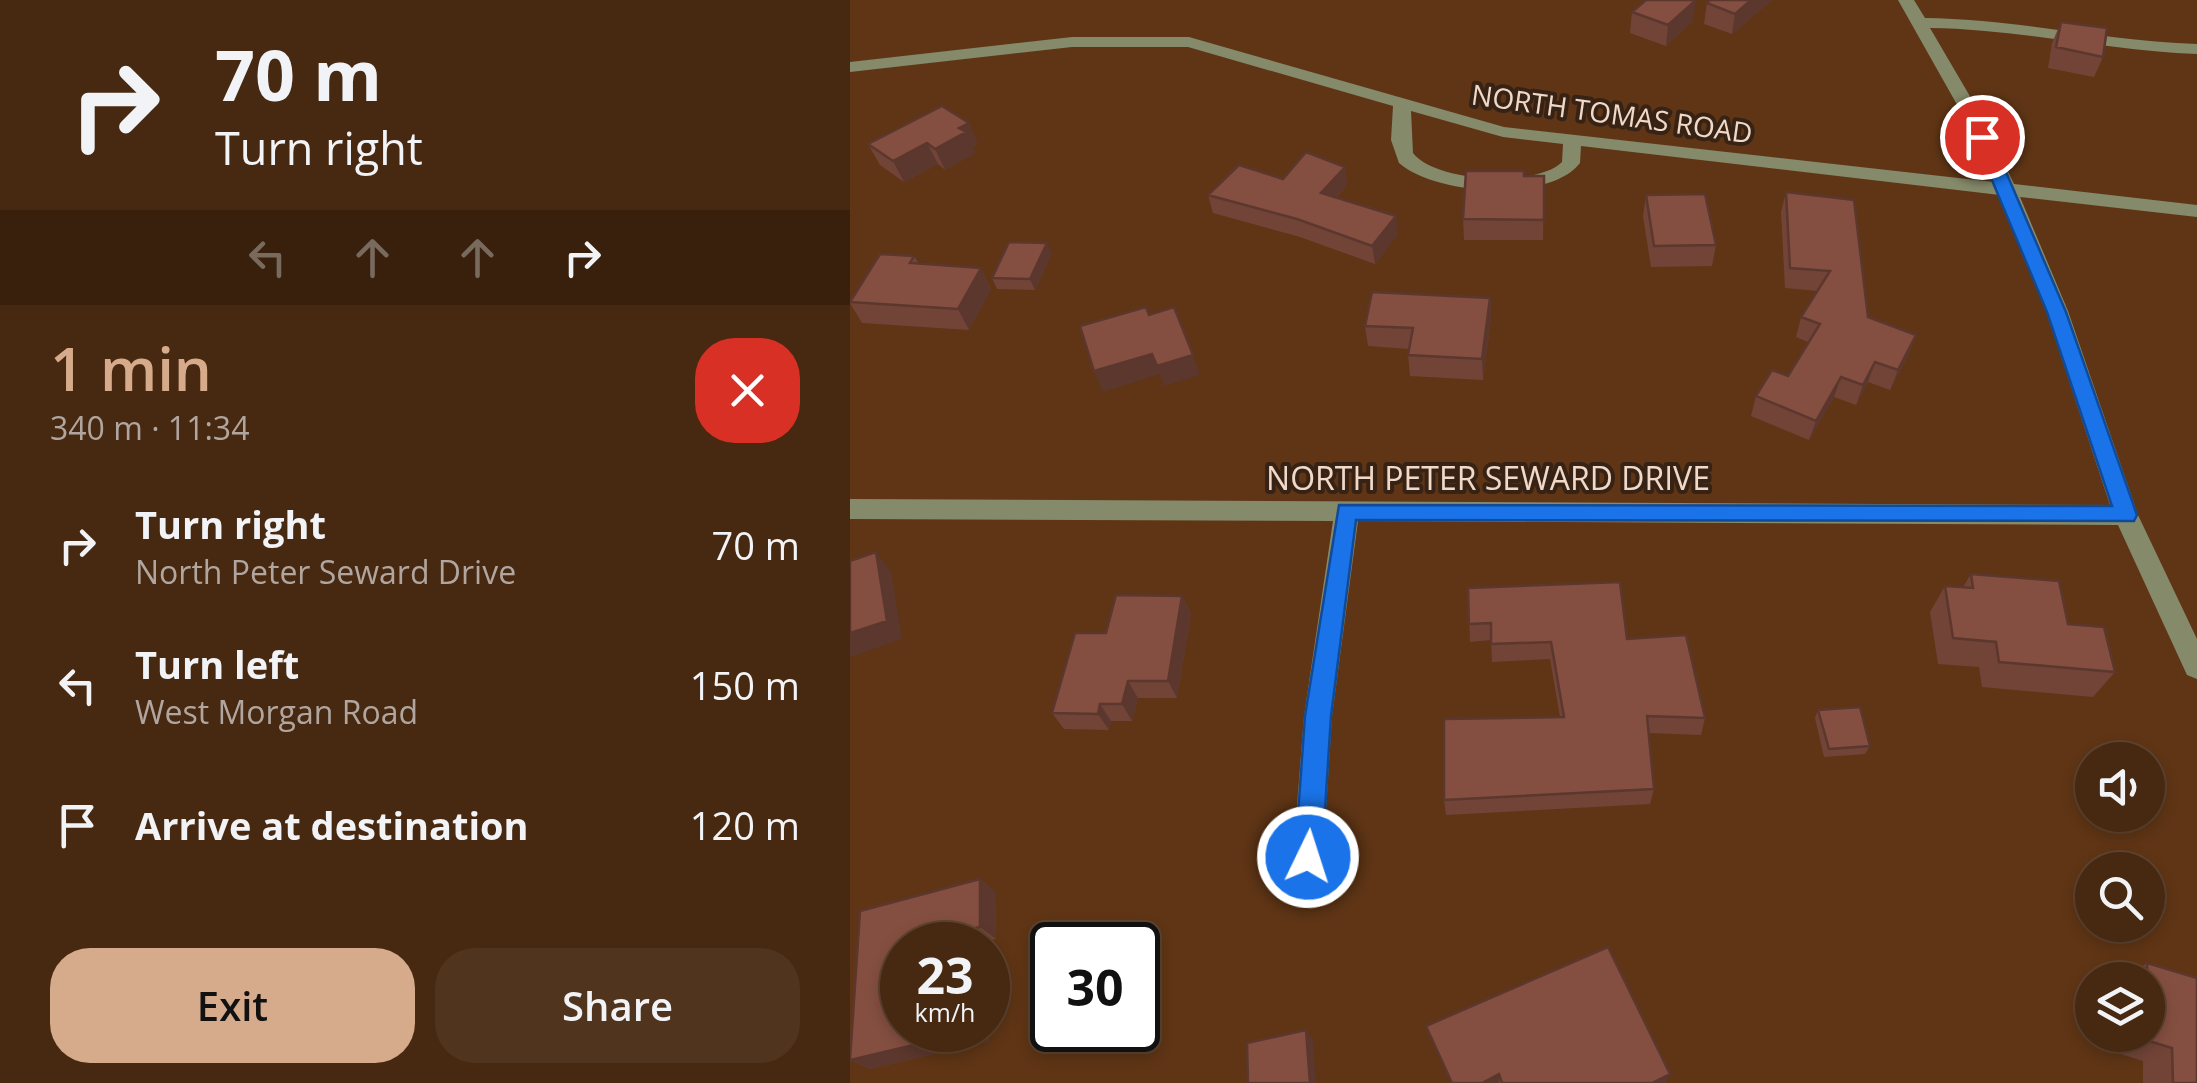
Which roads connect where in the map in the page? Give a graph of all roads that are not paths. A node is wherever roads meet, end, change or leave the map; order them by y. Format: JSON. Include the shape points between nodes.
{"nodes":[{"id":1,"x":1906,"y":0,"type":"edge"},
{"id":2,"x":1920,"y":23,"type":"junction"},
{"id":3,"x":2197,"y":49,"type":"edge"},
{"id":4,"x":850,"y":67,"type":"edge"},
{"id":5,"x":1402,"y":106,"type":"junction"},
{"id":6,"x":1572,"y":141,"type":"junction"},
{"id":7,"x":2008,"y":191,"type":"junction"},
{"id":8,"x":2197,"y":212,"type":"edge"},
{"id":9,"x":850,"y":508,"type":"edge"},
{"id":10,"x":1346,"y":511,"type":"junction"},
{"id":11,"x":2126,"y":515,"type":"junction"},
{"id":12,"x":2197,"y":667,"type":"edge"},
{"id":13,"x":1308,"y":857,"type":"dead end"}],
"edges":[{"from":1,"to":2,"type":"street"},
{"from":2,"to":3,"type":"street"},
{"from":2,"to":7,"type":"street"},
{"from":4,"to":5,"type":"street","name":"NORTH TOMAS ROAD","via":[[1072,42],[1189,42]]},
{"from":5,"to":6,"type":"street","name":"NORTH TOMAS ROAD","via":[[1503,132]]},
{"from":5,"to":6,"type":"street","via":[[1400,142],[1407,161],[1426,176],[1536,182],[1558,176],[1571,163]]},
{"from":6,"to":7,"type":"street","name":"NORTH TOMAS ROAD"},
{"from":7,"to":8,"type":"street","name":"NORTH TOMAS ROAD"},
{"from":7,"to":11,"type":"street"},
{"from":9,"to":10,"type":"street","name":"NORTH PETER SEWARD DRIVE"},
{"from":10,"to":11,"type":"street","name":"NORTH PETER SEWARD DRIVE"},
{"from":10,"to":13,"type":"street","via":[[1318,716]]},
{"from":11,"to":12,"type":"street"}]}
